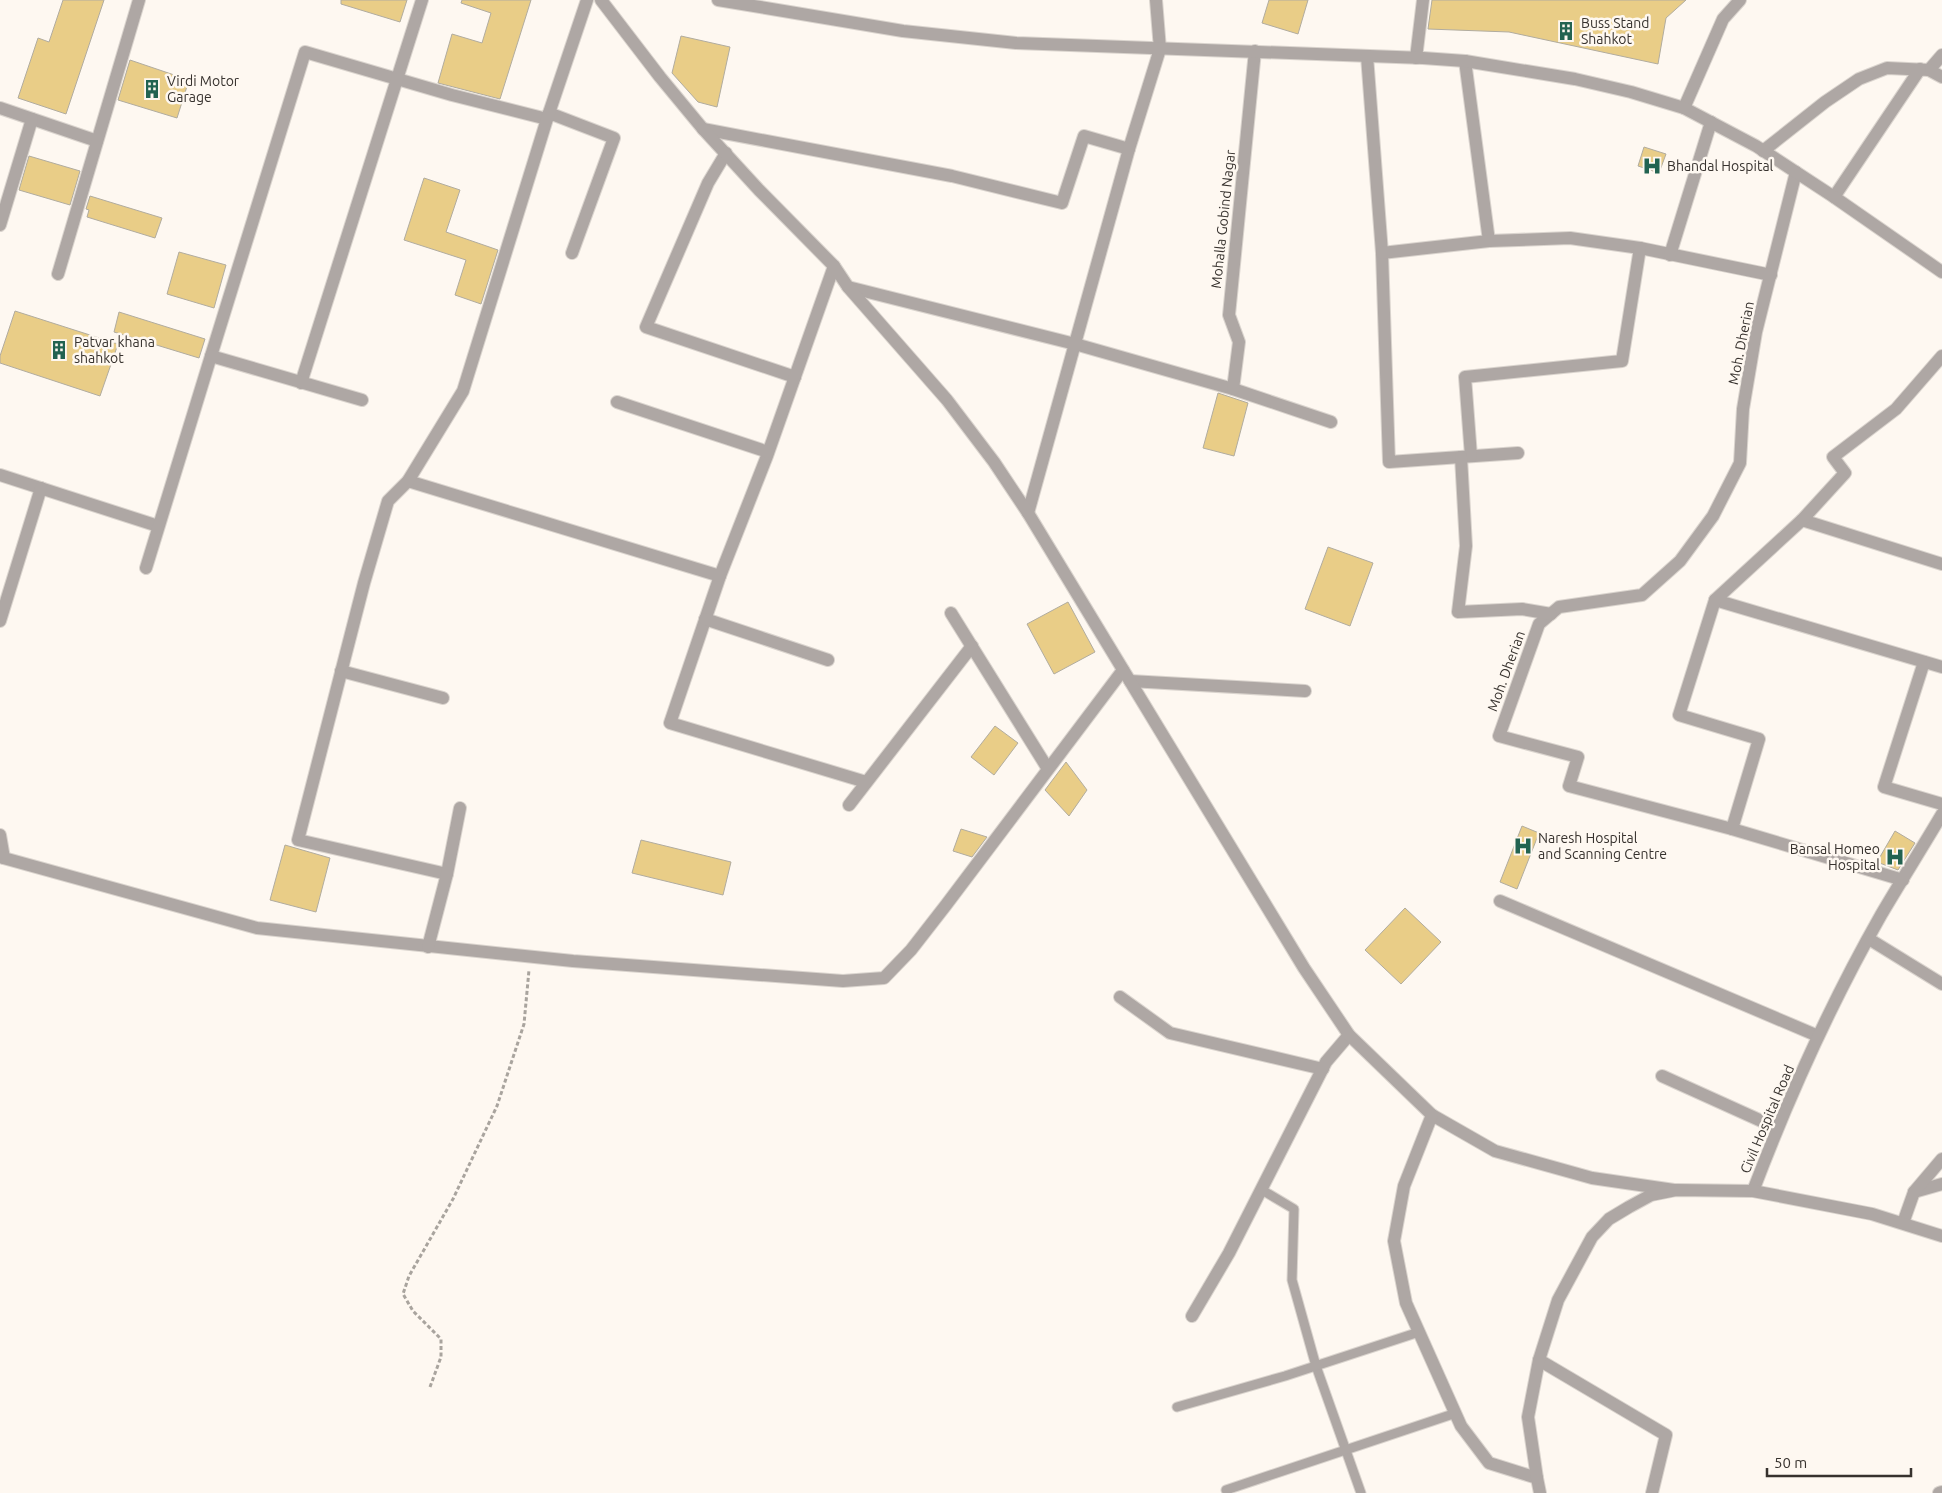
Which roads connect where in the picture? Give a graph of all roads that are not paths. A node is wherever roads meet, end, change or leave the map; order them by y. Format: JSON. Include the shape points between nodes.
{"nodes":[{"id":1,"x":139,"y":0,"type":"edge"},
{"id":2,"x":422,"y":0,"type":"edge"},
{"id":3,"x":587,"y":0,"type":"edge"},
{"id":4,"x":601,"y":0,"type":"edge"},
{"id":5,"x":718,"y":0,"type":"edge"},
{"id":6,"x":1156,"y":0,"type":"edge"},
{"id":7,"x":1422,"y":0,"type":"edge"},
{"id":8,"x":1740,"y":0,"type":"edge"},
{"id":9,"x":1160,"y":48,"type":"junction"},
{"id":10,"x":1255,"y":50,"type":"junction"},
{"id":11,"x":1942,"y":55,"type":"edge"},
{"id":12,"x":1366,"y":56,"type":"junction"},
{"id":13,"x":1416,"y":58,"type":"junction"},
{"id":14,"x":1464,"y":61,"type":"junction"},
{"id":15,"x":1925,"y":70,"type":"junction"},
{"id":16,"x":1942,"y":77,"type":"edge"},
{"id":17,"x":397,"y":80,"type":"junction"},
{"id":18,"x":0,"y":108,"type":"edge"},
{"id":19,"x":1684,"y":108,"type":"junction"},
{"id":20,"x":548,"y":116,"type":"junction"},
{"id":21,"x":32,"y":119,"type":"junction"},
{"id":22,"x":1711,"y":122,"type":"junction"},
{"id":23,"x":703,"y":129,"type":"junction"},
{"id":24,"x":97,"y":141,"type":"junction"},
{"id":25,"x":1129,"y":149,"type":"junction"},
{"id":26,"x":1764,"y":151,"type":"junction"},
{"id":27,"x":726,"y":153,"type":"junction"},
{"id":28,"x":1796,"y":172,"type":"junction"},
{"id":29,"x":1834,"y":197,"type":"junction"},
{"id":30,"x":0,"y":225,"type":"edge"},
{"id":31,"x":1489,"y":241,"type":"junction"},
{"id":32,"x":1640,"y":248,"type":"junction"},
{"id":33,"x":572,"y":253,"type":"dead end"},
{"id":34,"x":1382,"y":253,"type":"junction"},
{"id":35,"x":1670,"y":255,"type":"junction"},
{"id":36,"x":834,"y":266,"type":"junction"},
{"id":37,"x":1942,"y":272,"type":"edge"},
{"id":38,"x":58,"y":274,"type":"dead end"},
{"id":39,"x":1771,"y":275,"type":"junction"},
{"id":40,"x":848,"y":287,"type":"junction"},
{"id":41,"x":1074,"y":344,"type":"junction"},
{"id":42,"x":211,"y":356,"type":"junction"},
{"id":43,"x":1942,"y":356,"type":"edge"},
{"id":44,"x":795,"y":377,"type":"junction"},
{"id":45,"x":301,"y":383,"type":"junction"},
{"id":46,"x":1233,"y":389,"type":"junction"},
{"id":47,"x":362,"y":400,"type":"dead end"},
{"id":48,"x":617,"y":402,"type":"dead end"},
{"id":49,"x":1331,"y":422,"type":"dead end"},
{"id":50,"x":768,"y":452,"type":"junction"},
{"id":51,"x":1518,"y":453,"type":"dead end"},
{"id":52,"x":1466,"y":456,"type":"junction"},
{"id":53,"x":0,"y":475,"type":"edge"},
{"id":54,"x":408,"y":481,"type":"junction"},
{"id":55,"x":41,"y":488,"type":"junction"},
{"id":56,"x":1028,"y":513,"type":"junction"},
{"id":57,"x":1802,"y":520,"type":"junction"},
{"id":58,"x":158,"y":526,"type":"junction"},
{"id":59,"x":1942,"y":564,"type":"edge"},
{"id":60,"x":146,"y":568,"type":"dead end"},
{"id":61,"x":720,"y":576,"type":"junction"},
{"id":62,"x":1715,"y":600,"type":"junction"},
{"id":63,"x":951,"y":613,"type":"dead end"},
{"id":64,"x":1551,"y":614,"type":"junction"},
{"id":65,"x":705,"y":619,"type":"junction"},
{"id":66,"x":0,"y":621,"type":"edge"},
{"id":67,"x":972,"y":646,"type":"junction"},
{"id":68,"x":828,"y":660,"type":"dead end"},
{"id":69,"x":1924,"y":662,"type":"junction"},
{"id":70,"x":1942,"y":667,"type":"edge"},
{"id":71,"x":341,"y":671,"type":"junction"},
{"id":72,"x":1126,"y":676,"type":"junction"},
{"id":73,"x":1305,"y":691,"type":"dead end"},
{"id":74,"x":443,"y":698,"type":"dead end"},
{"id":75,"x":1048,"y":769,"type":"junction"},
{"id":76,"x":866,"y":782,"type":"junction"},
{"id":77,"x":1942,"y":804,"type":"edge"},
{"id":78,"x":849,"y":805,"type":"dead end"},
{"id":79,"x":460,"y":808,"type":"dead end"},
{"id":80,"x":1942,"y":814,"type":"edge"},
{"id":81,"x":1732,"y":829,"type":"junction"},
{"id":82,"x":0,"y":835,"type":"edge"},
{"id":83,"x":2,"y":858,"type":"edge"},
{"id":84,"x":448,"y":874,"type":"junction"},
{"id":85,"x":1903,"y":880,"type":"junction"},
{"id":86,"x":1500,"y":901,"type":"dead end"},
{"id":87,"x":1869,"y":939,"type":"junction"},
{"id":88,"x":428,"y":947,"type":"junction"},
{"id":89,"x":1942,"y":984,"type":"edge"},
{"id":90,"x":1120,"y":996,"type":"dead end"},
{"id":91,"x":1350,"y":1035,"type":"junction"},
{"id":92,"x":1818,"y":1036,"type":"junction"},
{"id":93,"x":1323,"y":1069,"type":"junction"},
{"id":94,"x":1662,"y":1076,"type":"dead end"},
{"id":95,"x":1432,"y":1115,"type":"junction"},
{"id":96,"x":1778,"y":1128,"type":"junction"},
{"id":97,"x":1942,"y":1159,"type":"edge"},
{"id":98,"x":1942,"y":1184,"type":"edge"},
{"id":99,"x":1262,"y":1190,"type":"junction"},
{"id":100,"x":1676,"y":1190,"type":"junction"},
{"id":101,"x":1754,"y":1191,"type":"junction"},
{"id":102,"x":1914,"y":1192,"type":"junction"},
{"id":103,"x":1903,"y":1223,"type":"junction"},
{"id":104,"x":1942,"y":1236,"type":"edge"},
{"id":105,"x":1192,"y":1316,"type":"dead end"},
{"id":106,"x":1419,"y":1332,"type":"junction"},
{"id":107,"x":1539,"y":1360,"type":"junction"},
{"id":108,"x":1316,"y":1366,"type":"junction"},
{"id":109,"x":1177,"y":1407,"type":"dead end"},
{"id":110,"x":1456,"y":1413,"type":"junction"},
{"id":111,"x":1346,"y":1450,"type":"junction"},
{"id":112,"x":1537,"y":1478,"type":"junction"},
{"id":113,"x":1226,"y":1490,"type":"dead end"},
{"id":114,"x":1361,"y":1493,"type":"edge"},
{"id":115,"x":1540,"y":1493,"type":"edge"},
{"id":116,"x":1652,"y":1493,"type":"edge"}],
"edges":[{"from":1,"to":24,"type":"street"},
{"from":2,"to":17,"type":"street"},
{"from":3,"to":20,"type":"street"},
{"from":4,"to":23,"type":"street"},
{"from":5,"to":9,"type":"street","via":[[904,31],[1016,43]]},
{"from":6,"to":9,"type":"street"},
{"from":7,"to":13,"type":"street"},
{"from":8,"to":19,"type":"street","via":[[1723,19]]},
{"from":9,"to":10,"type":"street"},
{"from":9,"to":25,"type":"street"},
{"from":10,"to":12,"type":"street"},
{"from":10,"to":46,"type":"street","name":"Mohalla Gobind Nagar","via":[[1229,315],[1238,342]]},
{"from":11,"to":15,"type":"street"},
{"from":12,"to":13,"type":"street"},
{"from":12,"to":34,"type":"street"},
{"from":13,"to":14,"type":"street"},
{"from":14,"to":19,"type":"street","via":[[1575,79]]},
{"from":14,"to":31,"type":"street"},
{"from":15,"to":16,"type":"street"},
{"from":15,"to":26,"type":"street","via":[[1887,68],[1859,79]]},
{"from":15,"to":29,"type":"street"},
{"from":17,"to":20,"type":"street"},
{"from":17,"to":42,"type":"street","via":[[305,52]]},
{"from":17,"to":45,"type":"street"},
{"from":18,"to":21,"type":"street"},
{"from":19,"to":22,"type":"street"},
{"from":20,"to":33,"type":"street","via":[[614,138]]},
{"from":20,"to":54,"type":"street","via":[[463,390]]},
{"from":21,"to":24,"type":"street"},
{"from":21,"to":30,"type":"street"},
{"from":22,"to":26,"type":"street"},
{"from":22,"to":35,"type":"street"},
{"from":23,"to":25,"type":"street","via":[[952,176],[1062,203],[1084,136]]},
{"from":23,"to":27,"type":"street"},
{"from":24,"to":38,"type":"street"},
{"from":25,"to":41,"type":"street"},
{"from":26,"to":28,"type":"street"},
{"from":27,"to":36,"type":"street"},
{"from":27,"to":44,"type":"street","via":[[708,183],[646,327]]},
{"from":28,"to":29,"type":"street"},
{"from":28,"to":39,"type":"street","name":"Moh. Dherian"},
{"from":29,"to":37,"type":"street"},
{"from":31,"to":32,"type":"street","via":[[1570,238]]},
{"from":31,"to":34,"type":"street"},
{"from":32,"to":35,"type":"street"},
{"from":32,"to":52,"type":"street","via":[[1622,361],[1465,376]]},
{"from":34,"to":52,"type":"street","via":[[1389,462]]},
{"from":35,"to":39,"type":"street"},
{"from":36,"to":40,"type":"street"},
{"from":36,"to":44,"type":"street"},
{"from":39,"to":64,"type":"street","name":"Moh. Dherian","via":[[1756,332],[1743,409],[1740,463],[1712,516],[1680,561],[1642,595],[1559,607]]},
{"from":40,"to":41,"type":"street"},
{"from":40,"to":56,"type":"street","via":[[947,400]]},
{"from":41,"to":46,"type":"street"},
{"from":41,"to":56,"type":"street"},
{"from":42,"to":45,"type":"street"},
{"from":42,"to":58,"type":"street"},
{"from":43,"to":57,"type":"street","via":[[1896,409],[1833,457],[1845,474]]},
{"from":44,"to":50,"type":"street"},
{"from":45,"to":47,"type":"street"},
{"from":46,"to":49,"type":"street"},
{"from":48,"to":50,"type":"street"},
{"from":50,"to":61,"type":"street"},
{"from":51,"to":52,"type":"street"},
{"from":52,"to":64,"type":"street","via":[[1466,546],[1458,612],[1522,609]]},
{"from":53,"to":55,"type":"street"},
{"from":54,"to":61,"type":"street"},
{"from":54,"to":71,"type":"street","via":[[388,501]]},
{"from":55,"to":58,"type":"street"},
{"from":55,"to":66,"type":"street"},
{"from":56,"to":72,"type":"street"},
{"from":57,"to":59,"type":"street"},
{"from":57,"to":62,"type":"street"},
{"from":58,"to":60,"type":"street"},
{"from":61,"to":65,"type":"street"},
{"from":62,"to":69,"type":"street"},
{"from":62,"to":81,"type":"street","via":[[1679,715],[1759,739]]},
{"from":63,"to":67,"type":"street"},
{"from":64,"to":81,"type":"street","name":"Moh. Dherian","via":[[1539,624],[1499,736],[1578,757],[1569,786]]},
{"from":65,"to":68,"type":"street"},
{"from":65,"to":76,"type":"street","via":[[670,723]]},
{"from":67,"to":75,"type":"street"},
{"from":67,"to":76,"type":"street"},
{"from":69,"to":70,"type":"street"},
{"from":69,"to":77,"type":"street","via":[[1884,787]]},
{"from":71,"to":74,"type":"street"},
{"from":71,"to":84,"type":"street","via":[[298,840]]},
{"from":72,"to":73,"type":"street"},
{"from":72,"to":75,"type":"street"},
{"from":72,"to":91,"type":"street","via":[[1304,968]]},
{"from":75,"to":88,"type":"street","via":[[911,950],[884,978],[843,981]]},
{"from":76,"to":78,"type":"street"},
{"from":79,"to":84,"type":"street"},
{"from":80,"to":85,"type":"street","name":"Civil Hospital Road"},
{"from":81,"to":85,"type":"street","name":"Moh. Dherian"},
{"from":82,"to":83,"type":"street"},
{"from":83,"to":88,"type":"street","via":[[258,928]]},
{"from":84,"to":88,"type":"street"},
{"from":85,"to":87,"type":"street","name":"Civil Hospital Road"},
{"from":86,"to":92,"type":"street"},
{"from":87,"to":89,"type":"street"},
{"from":87,"to":92,"type":"street","name":"Civil Hospital Road"},
{"from":90,"to":93,"type":"street","via":[[1170,1033]]},
{"from":91,"to":93,"type":"street"},
{"from":91,"to":95,"type":"street"},
{"from":92,"to":96,"type":"street","name":"Civil Hospital Road"},
{"from":93,"to":99,"type":"street"},
{"from":94,"to":96,"type":"street"},
{"from":95,"to":100,"type":"street","via":[[1495,1151],[1592,1178]]},
{"from":95,"to":106,"type":"street","via":[[1404,1186],[1394,1241],[1406,1303]]},
{"from":96,"to":101,"type":"street","name":"Civil Hospital Road"},
{"from":97,"to":102,"type":"street"},
{"from":98,"to":102,"type":"street"},
{"from":99,"to":105,"type":"street","via":[[1230,1253]]},
{"from":99,"to":108,"type":"lane","via":[[1294,1209],[1292,1280]]},
{"from":100,"to":101,"type":"street","name":"Civil Hospital Road"},
{"from":100,"to":107,"type":"street","name":"Civil Hospital Road","via":[[1651,1195],[1629,1207],[1609,1219],[1592,1237],[1558,1300]]},
{"from":101,"to":103,"type":"street"},
{"from":102,"to":103,"type":"street"},
{"from":103,"to":104,"type":"street"},
{"from":106,"to":108,"type":"lane"},
{"from":106,"to":110,"type":"street"},
{"from":107,"to":112,"type":"street","name":"Civil Hospital Road","via":[[1528,1418]]},
{"from":107,"to":116,"type":"street","via":[[1666,1435]]},
{"from":108,"to":109,"type":"lane"},
{"from":108,"to":111,"type":"lane"},
{"from":110,"to":111,"type":"lane"},
{"from":110,"to":112,"type":"street","via":[[1461,1426],[1489,1463]]},
{"from":111,"to":113,"type":"lane"},
{"from":111,"to":114,"type":"lane"},
{"from":112,"to":115,"type":"street","name":"Civil Hospital Road"}]}
